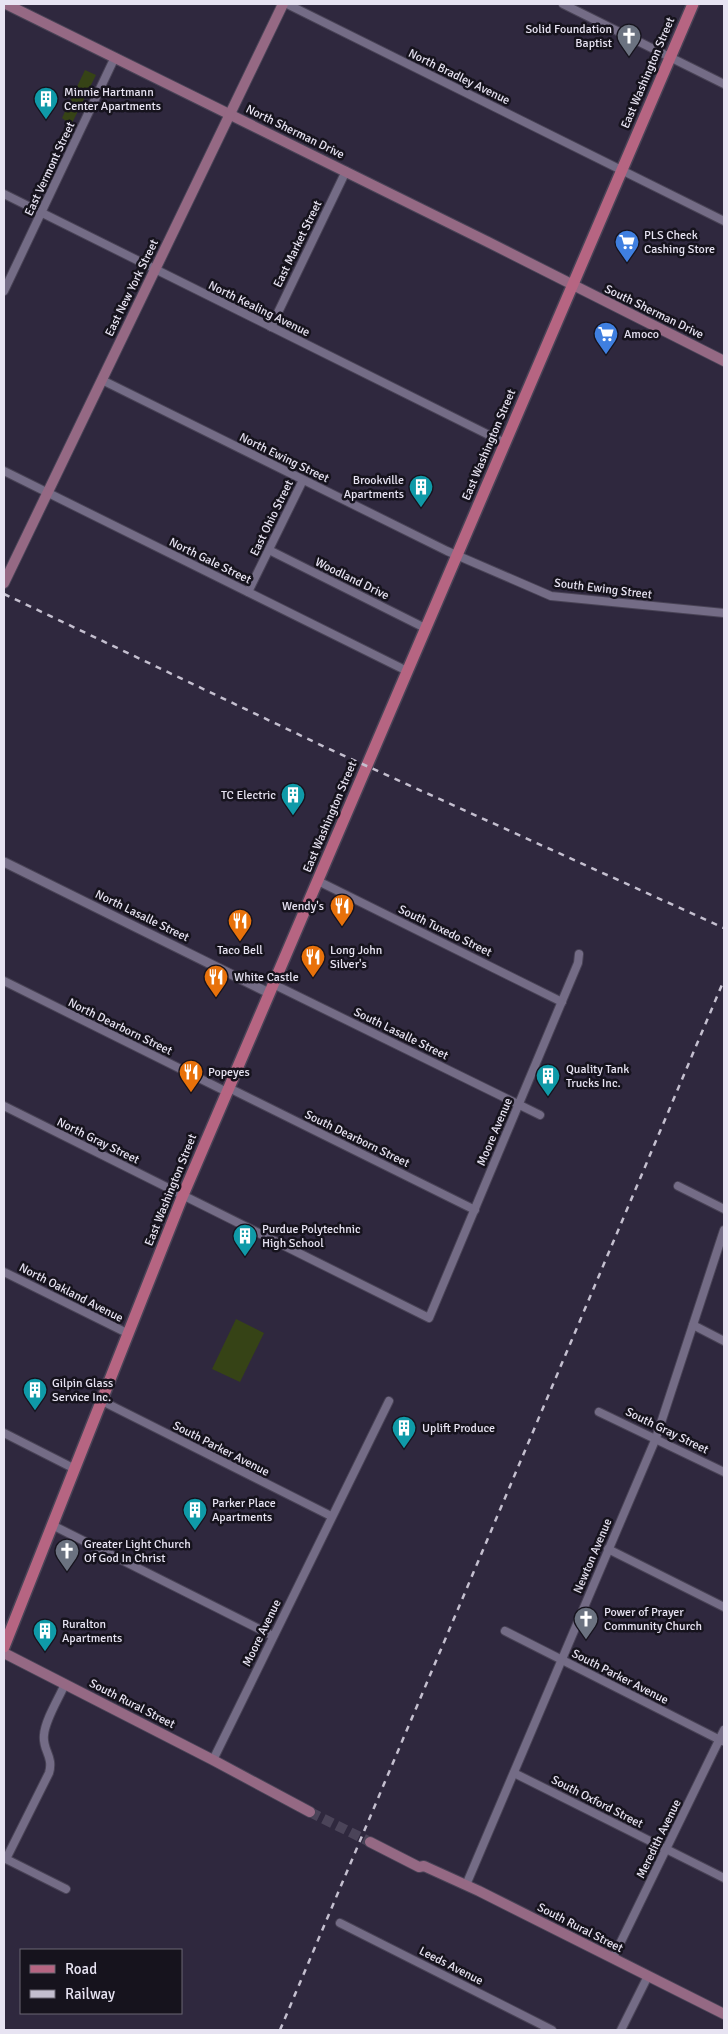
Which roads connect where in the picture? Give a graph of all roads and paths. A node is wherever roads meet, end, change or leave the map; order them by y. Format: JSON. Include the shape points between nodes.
{"nodes":[{"id":1,"x":6,"y":4,"type":"edge"},
{"id":2,"x":285,"y":4,"type":"edge"},
{"id":3,"x":562,"y":4,"type":"edge"},
{"id":4,"x":693,"y":4,"type":"edge"},
{"id":5,"x":4,"y":8,"type":"edge"},
{"id":6,"x":115,"y":57,"type":"junction"},
{"id":7,"x":670,"y":57,"type":"junction"},
{"id":8,"x":724,"y":84,"type":"edge"},
{"id":9,"x":229,"y":114,"type":"junction"},
{"id":10,"x":622,"y":170,"type":"junction"},
{"id":11,"x":346,"y":171,"type":"junction"},
{"id":12,"x":4,"y":194,"type":"edge"},
{"id":13,"x":42,"y":213,"type":"junction"},
{"id":14,"x":724,"y":220,"type":"edge"},
{"id":15,"x":155,"y":269,"type":"junction"},
{"id":16,"x":572,"y":286,"type":"junction"},
{"id":17,"x":4,"y":291,"type":"edge"},
{"id":18,"x":271,"y":327,"type":"junction"},
{"id":19,"x":724,"y":361,"type":"edge"},
{"id":20,"x":102,"y":380,"type":"junction"},
{"id":21,"x":505,"y":443,"type":"junction"},
{"id":22,"x":4,"y":471,"type":"edge"},
{"id":23,"x":303,"y":480,"type":"junction"},
{"id":24,"x":48,"y":493,"type":"junction"},
{"id":25,"x":269,"y":550,"type":"junction"},
{"id":26,"x":456,"y":556,"type":"junction"},
{"id":27,"x":4,"y":583,"type":"edge"},
{"id":28,"x":248,"y":592,"type":"junction"},
{"id":29,"x":724,"y":613,"type":"edge"},
{"id":30,"x":426,"y":628,"type":"junction"},
{"id":31,"x":407,"y":671,"type":"junction"},
{"id":32,"x":4,"y":862,"type":"edge"},
{"id":33,"x":318,"y":881,"type":"junction"},
{"id":34,"x":579,"y":954,"type":"dead end"},
{"id":35,"x":4,"y":982,"type":"edge"},
{"id":36,"x":271,"y":988,"type":"junction"},
{"id":37,"x":562,"y":1002,"type":"junction"},
{"id":38,"x":228,"y":1090,"type":"junction"},
{"id":39,"x":519,"y":1105,"type":"junction"},
{"id":40,"x":4,"y":1106,"type":"edge"},
{"id":41,"x":540,"y":1115,"type":"dead end"},
{"id":42,"x":678,"y":1186,"type":"dead end"},
{"id":43,"x":183,"y":1195,"type":"junction"},
{"id":44,"x":724,"y":1209,"type":"edge"},
{"id":45,"x":475,"y":1210,"type":"junction"},
{"id":46,"x":724,"y":1230,"type":"edge"},
{"id":47,"x":4,"y":1272,"type":"edge"},
{"id":48,"x":693,"y":1325,"type":"junction"},
{"id":49,"x":129,"y":1334,"type":"junction"},
{"id":50,"x":724,"y":1341,"type":"edge"},
{"id":51,"x":102,"y":1401,"type":"junction"},
{"id":52,"x":389,"y":1402,"type":"dead end"},
{"id":53,"x":599,"y":1412,"type":"dead end"},
{"id":54,"x":4,"y":1433,"type":"edge"},
{"id":55,"x":656,"y":1438,"type":"junction"},
{"id":56,"x":75,"y":1469,"type":"junction"},
{"id":57,"x":724,"y":1472,"type":"edge"},
{"id":58,"x":331,"y":1516,"type":"junction"},
{"id":59,"x":52,"y":1525,"type":"junction"},
{"id":60,"x":608,"y":1549,"type":"junction"},
{"id":61,"x":724,"y":1607,"type":"edge"},
{"id":62,"x":505,"y":1631,"type":"dead end"},
{"id":63,"x":273,"y":1636,"type":"junction"},
{"id":64,"x":4,"y":1647,"type":"edge"},
{"id":65,"x":4,"y":1653,"type":"edge"},
{"id":66,"x":561,"y":1660,"type":"junction"},
{"id":67,"x":65,"y":1684,"type":"junction"},
{"id":68,"x":724,"y":1730,"type":"edge"},
{"id":69,"x":722,"y":1741,"type":"edge"},
{"id":70,"x":213,"y":1760,"type":"junction"},
{"id":71,"x":514,"y":1773,"type":"junction"},
{"id":72,"x":312,"y":1809,"type":"tunnel mouth"},
{"id":73,"x":371,"y":1839,"type":"tunnel mouth"},
{"id":74,"x":667,"y":1849,"type":"junction"},
{"id":75,"x":5,"y":1858,"type":"edge"},
{"id":76,"x":724,"y":1878,"type":"edge"},
{"id":77,"x":466,"y":1885,"type":"junction"},
{"id":78,"x":66,"y":1889,"type":"dead end"},
{"id":79,"x":340,"y":1923,"type":"dead end"},
{"id":80,"x":613,"y":1958,"type":"junction"},
{"id":81,"x":648,"y":1976,"type":"junction"},
{"id":82,"x":724,"y":2014,"type":"edge"},
{"id":83,"x":552,"y":2030,"type":"edge"},
{"id":84,"x":621,"y":2030,"type":"edge"}],
"edges":[{"from":1,"to":5,"type":"street"},
{"from":1,"to":6,"type":"main road","name":"North Sherman Drive"},
{"from":2,"to":9,"type":"main road","name":"East New York Street"},
{"from":2,"to":10,"type":"street","name":"North Bradley Avenue"},
{"from":3,"to":7,"type":"street"},
{"from":4,"to":7,"type":"main road","name":"East Washington Street"},
{"from":6,"to":9,"type":"main road","name":"North Sherman Drive"},
{"from":6,"to":13,"type":"street","name":"East Vermont Street"},
{"from":7,"to":8,"type":"street"},
{"from":7,"to":10,"type":"main road","name":"East Washington Street"},
{"from":9,"to":11,"type":"main road","name":"North Sherman Drive"},
{"from":9,"to":15,"type":"main road","name":"East New York Street"},
{"from":10,"to":14,"type":"street","name":"North Bradley Avenue"},
{"from":10,"to":16,"type":"main road","name":"East Washington Street"},
{"from":11,"to":16,"type":"main road","name":"North Sherman Drive"},
{"from":11,"to":18,"type":"street","name":"East Market Street"},
{"from":12,"to":13,"type":"street","name":"North Kealing Avenue"},
{"from":13,"to":15,"type":"street","name":"North Kealing Avenue"},
{"from":13,"to":17,"type":"street","name":"East Vermont Street"},
{"from":15,"to":18,"type":"street","name":"North Kealing Avenue"},
{"from":15,"to":20,"type":"main road","name":"East New York Street"},
{"from":16,"to":19,"type":"main road","name":"South Sherman Drive"},
{"from":16,"to":21,"type":"main road","name":"East Washington Street"},
{"from":18,"to":21,"type":"street","name":"North Kealing Avenue"},
{"from":20,"to":23,"type":"street","name":"North Ewing Street"},
{"from":20,"to":24,"type":"main road","name":"East New York Street"},
{"from":21,"to":26,"type":"main road","name":"East Washington Street"},
{"from":22,"to":24,"type":"street","name":"North Gale Street"},
{"from":23,"to":25,"type":"street","name":"East Ohio Street"},
{"from":23,"to":26,"type":"street","name":"North Ewing Street"},
{"from":24,"to":27,"type":"main road","name":"East New York Street"},
{"from":24,"to":28,"type":"street","name":"North Gale Street"},
{"from":25,"to":28,"type":"street","name":"East Ohio Street"},
{"from":25,"to":30,"type":"street","name":"Woodland Drive"},
{"from":26,"to":29,"type":"street","name":"South Ewing Street","via":[[551,596]]},
{"from":26,"to":30,"type":"main road","name":"East Washington Street"},
{"from":28,"to":31,"type":"street","name":"North Gale Street"},
{"from":30,"to":31,"type":"main road","name":"East Washington Street"},
{"from":31,"to":33,"type":"main road","name":"East Washington Street"},
{"from":32,"to":36,"type":"street","name":"North Lasalle Street"},
{"from":33,"to":36,"type":"main road","name":"East Washington Street"},
{"from":33,"to":37,"type":"street","name":"South Tuxedo Street"},
{"from":34,"to":37,"type":"street","name":"Moore Avenue"},
{"from":35,"to":38,"type":"street","name":"North Dearborn Street"},
{"from":36,"to":38,"type":"main road","name":"East Washington Street"},
{"from":36,"to":39,"type":"street","name":"South Lasalle Street"},
{"from":37,"to":39,"type":"street","name":"Moore Avenue"},
{"from":38,"to":43,"type":"main road","name":"East Washington Street"},
{"from":38,"to":45,"type":"street","name":"South Dearborn Street"},
{"from":39,"to":41,"type":"street","name":"South Lasalle Street"},
{"from":39,"to":45,"type":"street","name":"Moore Avenue"},
{"from":40,"to":43,"type":"street","name":"North Gray Street"},
{"from":42,"to":44,"type":"street"},
{"from":43,"to":45,"type":"street","name":"Moore Avenue","via":[[429,1318]]},
{"from":43,"to":49,"type":"main road","name":"East Washington Street"},
{"from":46,"to":48,"type":"street","name":"Newton Avenue"},
{"from":47,"to":49,"type":"street","name":"North Oakland Avenue"},
{"from":48,"to":50,"type":"street"},
{"from":48,"to":55,"type":"street","name":"Newton Avenue"},
{"from":49,"to":51,"type":"main road","name":"East Washington Street"},
{"from":51,"to":56,"type":"main road","name":"East Washington Street"},
{"from":51,"to":58,"type":"street","name":"South Parker Avenue"},
{"from":52,"to":58,"type":"street","name":"Moore Avenue","via":[[341,1502]]},
{"from":53,"to":55,"type":"street","name":"South Gray Street"},
{"from":54,"to":56,"type":"street"},
{"from":55,"to":57,"type":"street","name":"South Gray Street"},
{"from":55,"to":60,"type":"street","name":"Newton Avenue"},
{"from":56,"to":59,"type":"main road","name":"East Washington Street"},
{"from":58,"to":63,"type":"street","name":"Moore Avenue"},
{"from":59,"to":63,"type":"street"},
{"from":59,"to":64,"type":"main road","name":"East Washington Street"},
{"from":60,"to":61,"type":"street"},
{"from":60,"to":66,"type":"street","name":"Newton Avenue"},
{"from":62,"to":66,"type":"street","name":"South Parker Avenue"},
{"from":63,"to":70,"type":"street","name":"Moore Avenue"},
{"from":65,"to":67,"type":"main road","name":"South Rural Street"},
{"from":66,"to":69,"type":"street","name":"South Parker Avenue"},
{"from":66,"to":71,"type":"street","name":"Newton Avenue"},
{"from":67,"to":70,"type":"main road","name":"South Rural Street"},
{"from":67,"to":75,"type":"street","via":[[44,1735],[51,1762],[49,1773]]},
{"from":68,"to":69,"type":"street","name":"Meredith Avenue"},
{"from":69,"to":74,"type":"street","name":"Meredith Avenue"},
{"from":70,"to":72,"type":"main road","name":"South Rural Street","via":[[262,1788]]},
{"from":71,"to":74,"type":"street","name":"South Oxford Street"},
{"from":71,"to":77,"type":"street","name":"Newton Avenue"},
{"from":73,"to":77,"type":"main road","name":"South Rural Street"},
{"from":74,"to":76,"type":"street","name":"South Oxford Street"},
{"from":74,"to":80,"type":"street","name":"Meredith Avenue"},
{"from":75,"to":78,"type":"street"},
{"from":77,"to":80,"type":"main road","name":"South Rural Street"},
{"from":79,"to":83,"type":"street","name":"Leeds Avenue"},
{"from":80,"to":81,"type":"main road","name":"South Rural Street"},
{"from":81,"to":82,"type":"main road","name":"South Rural Street"},
{"from":81,"to":84,"type":"street"}]}
